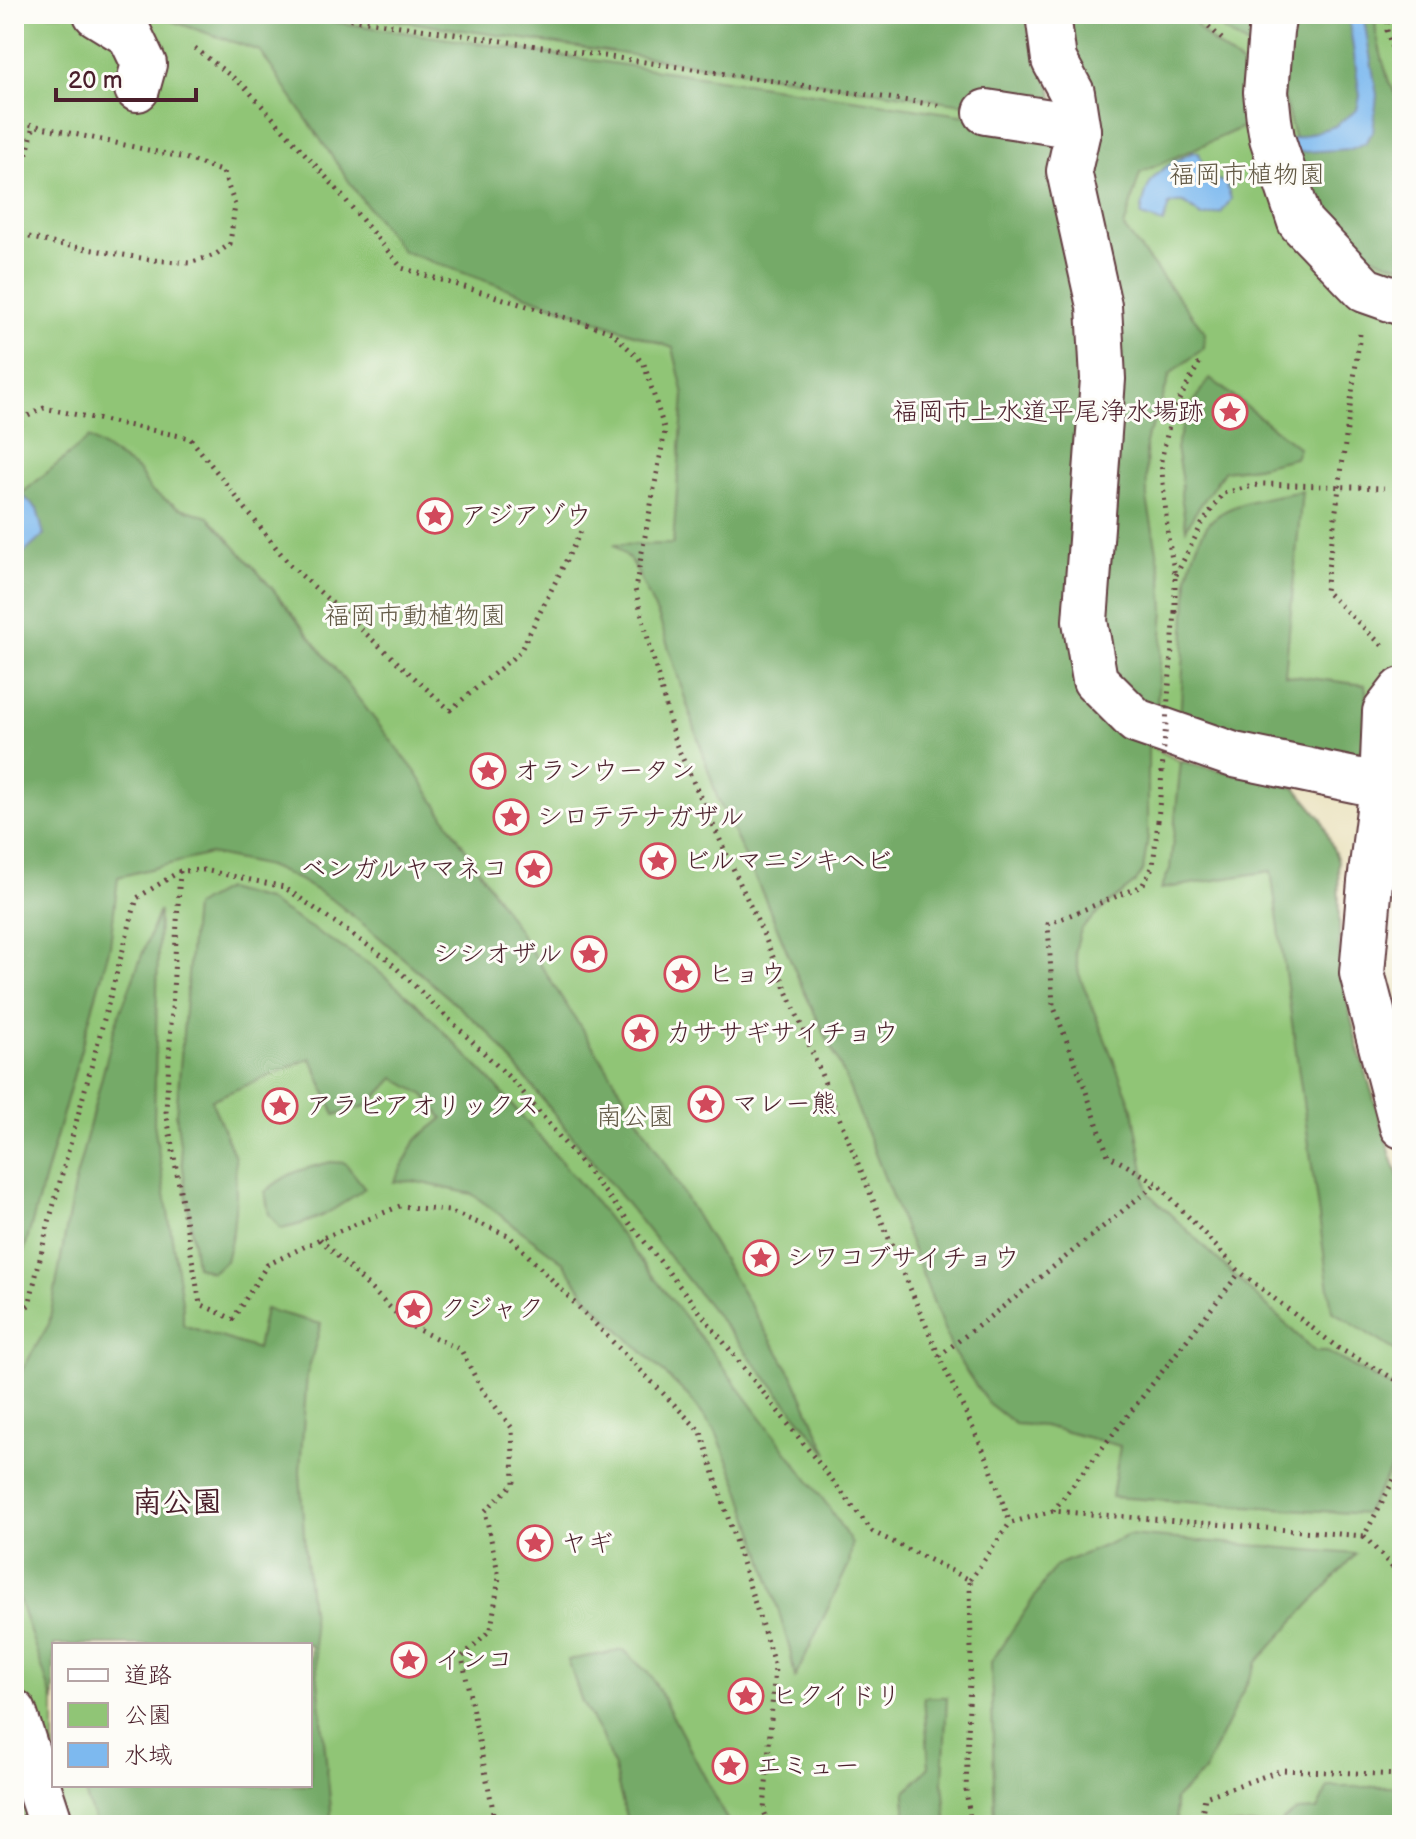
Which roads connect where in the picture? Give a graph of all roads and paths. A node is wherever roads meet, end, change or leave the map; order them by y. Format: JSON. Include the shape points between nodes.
{"nodes":[{"id":1,"x":96,"y":14,"type":"edge"},
{"id":2,"x":319,"y":14,"type":"edge"},
{"id":3,"x":1048,"y":14,"type":"edge"},
{"id":4,"x":1274,"y":14,"type":"edge"},
{"id":5,"x":1388,"y":14,"type":"edge"},
{"id":6,"x":195,"y":48,"type":"dead end"},
{"id":7,"x":1402,"y":85,"type":"edge"},
{"id":8,"x":137,"y":89,"type":"dead end"},
{"id":9,"x":986,"y":112,"type":"joint"},
{"id":10,"x":14,"y":121,"type":"edge"},
{"id":11,"x":34,"y":125,"type":"junction"},
{"id":12,"x":1078,"y":131,"type":"junction"},
{"id":13,"x":14,"y":155,"type":"edge"},
{"id":14,"x":14,"y":233,"type":"edge"},
{"id":15,"x":1384,"y":296,"type":"edge"},
{"id":16,"x":1202,"y":358,"type":"dead end"},
{"id":17,"x":14,"y":423,"type":"edge"},
{"id":18,"x":1384,"y":488,"type":"dead end"},
{"id":19,"x":583,"y":527,"type":"dead end"},
{"id":20,"x":1175,"y":576,"type":"junction"},
{"id":21,"x":1396,"y":672,"type":"edge"},
{"id":22,"x":1392,"y":788,"type":"edge"},
{"id":23,"x":180,"y":871,"type":"junction"},
{"id":24,"x":1402,"y":1126,"type":"edge"},
{"id":25,"x":1157,"y":1183,"type":"junction"},
{"id":26,"x":320,"y":1239,"type":"junction"},
{"id":27,"x":1240,"y":1272,"type":"junction"},
{"id":28,"x":14,"y":1315,"type":"edge"},
{"id":29,"x":939,"y":1356,"type":"junction"},
{"id":30,"x":1402,"y":1383,"type":"edge"},
{"id":31,"x":1402,"y":1464,"type":"edge"},
{"id":32,"x":1053,"y":1511,"type":"junction"},
{"id":33,"x":1010,"y":1523,"type":"junction"},
{"id":34,"x":1364,"y":1536,"type":"junction"},
{"id":35,"x":1402,"y":1578,"type":"edge"},
{"id":36,"x":970,"y":1580,"type":"junction"},
{"id":37,"x":14,"y":1712,"type":"edge"},
{"id":38,"x":1402,"y":1775,"type":"edge"},
{"id":39,"x":51,"y":1825,"type":"edge"},
{"id":40,"x":494,"y":1825,"type":"edge"},
{"id":41,"x":769,"y":1825,"type":"edge"},
{"id":42,"x":971,"y":1825,"type":"edge"},
{"id":43,"x":1200,"y":1825,"type":"edge"}],
"edges":[{"from":1,"to":8,"type":"street","via":[[130,35],[144,64]]},
{"from":2,"to":9,"type":"path"},
{"from":3,"to":12,"type":"street","via":[[1054,60],[1072,93]]},
{"from":4,"to":15,"type":"street","via":[[1266,92],[1272,138],[1300,222]]},
{"from":5,"to":7,"type":"path","via":[[1387,30]]},
{"from":6,"to":29,"type":"path","via":[[245,87],[402,268],[612,332],[644,364],[665,431],[635,589],[675,742],[766,940]]},
{"from":9,"to":12,"type":"street"},
{"from":10,"to":11,"type":"path"},
{"from":11,"to":13,"type":"path","via":[[26,158]]},
{"from":11,"to":14,"type":"path","via":[[185,158],[223,172],[235,205],[230,244],[189,263]]},
{"from":12,"to":22,"type":"street","via":[[1069,171],[1099,306],[1103,379],[1085,621],[1095,680],[1136,721],[1234,755]]},
{"from":15,"to":21,"type":"path","via":[[1325,591]]},
{"from":16,"to":20,"type":"path","via":[[1172,413],[1161,461]]},
{"from":17,"to":19,"type":"path","via":[[44,408],[190,438],[289,564],[450,710],[520,652]]},
{"from":18,"to":20,"type":"path","via":[[1262,484],[1223,493]]},
{"from":20,"to":25,"type":"path","bridge":true,"via":[[1153,866],[1142,886],[1048,924],[1053,1005],[1108,1155]]},
{"from":21,"to":22,"type":"street","via":[[1385,712]]},
{"from":22,"to":24,"type":"street","via":[[1370,882],[1362,973]]},
{"from":23,"to":26,"type":"path","via":[[166,1111],[200,1304],[233,1319],[267,1265]]},
{"from":23,"to":28,"type":"path","via":[[137,898],[29,1305]]},
{"from":23,"to":36,"type":"path","via":[[204,870],[284,887],[386,958],[516,1084],[873,1532]]},
{"from":25,"to":27,"type":"path"},
{"from":25,"to":29,"type":"path"},
{"from":26,"to":40,"type":"path","via":[[408,1325],[461,1350],[481,1388],[512,1428],[514,1483],[485,1511],[499,1577],[491,1629],[462,1657]]},
{"from":26,"to":41,"type":"path","via":[[400,1206],[449,1211],[508,1235],[701,1432],[775,1667],[764,1811]]},
{"from":27,"to":30,"type":"path","via":[[1338,1348]]},
{"from":27,"to":32,"type":"path"},
{"from":29,"to":33,"type":"path","via":[[987,1458]]},
{"from":31,"to":34,"type":"path"},
{"from":32,"to":33,"type":"path"},
{"from":32,"to":34,"type":"path"},
{"from":33,"to":36,"type":"path"},
{"from":34,"to":35,"type":"path"},
{"from":36,"to":42,"type":"path","via":[[966,1790]]},
{"from":37,"to":39,"type":"street"},
{"from":38,"to":43,"type":"path","via":[[1282,1770],[1205,1797]]}]}
